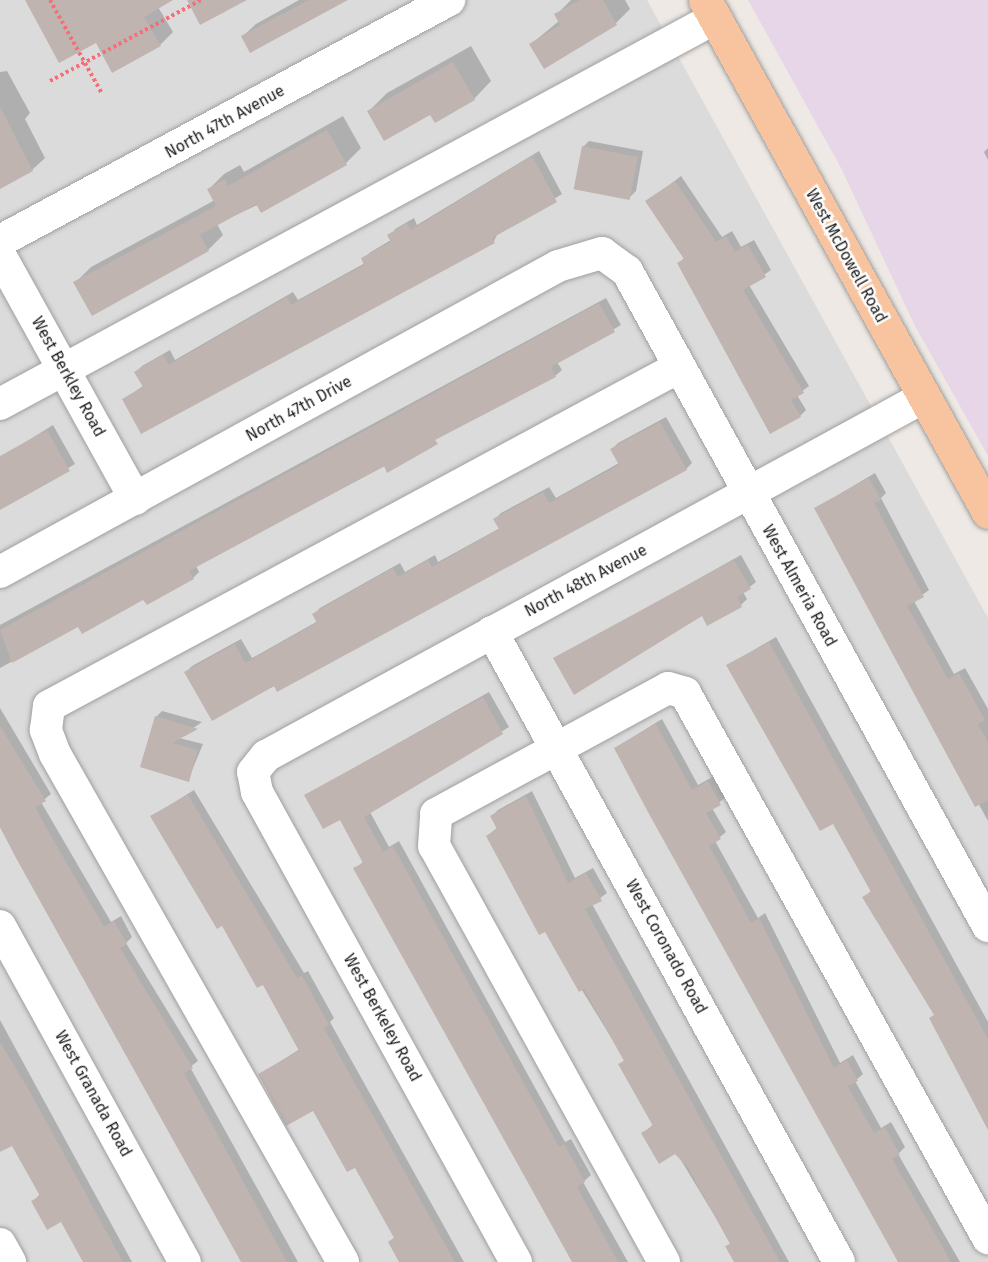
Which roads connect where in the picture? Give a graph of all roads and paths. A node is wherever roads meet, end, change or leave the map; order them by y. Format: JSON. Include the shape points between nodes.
{"nodes":[{"id":1,"x":50,"y":0,"type":"edge"},
{"id":2,"x":201,"y":0,"type":"edge"},
{"id":3,"x":449,"y":0,"type":"edge"},
{"id":4,"x":710,"y":9,"type":"edge"},
{"id":5,"x":85,"y":62,"type":"junction"},
{"id":6,"x":50,"y":81,"type":"dead end"},
{"id":7,"x":102,"y":94,"type":"dead end"},
{"id":8,"x":0,"y":241,"type":"edge"},
{"id":9,"x":602,"y":253,"type":"joint"},
{"id":10,"x":0,"y":255,"type":"edge"},
{"id":11,"x":679,"y":367,"type":"junction"},
{"id":12,"x":64,"y":370,"type":"junction"},
{"id":13,"x":924,"y":397,"type":"junction"},
{"id":14,"x":0,"y":404,"type":"edge"},
{"id":15,"x":748,"y":494,"type":"junction"},
{"id":16,"x":135,"y":499,"type":"junction"},
{"id":17,"x":988,"y":512,"type":"edge"},
{"id":18,"x":0,"y":572,"type":"edge"},
{"id":19,"x":492,"y":632,"type":"junction"},
{"id":20,"x":556,"y":748,"type":"junction"},
{"id":21,"x":253,"y":772,"type":"joint"},
{"id":22,"x":0,"y":926,"type":"edge"},
{"id":23,"x":988,"y":926,"type":"edge"},
{"id":24,"x":988,"y":1238,"type":"edge"},
{"id":25,"x":0,"y":1244,"type":"edge"},
{"id":26,"x":10,"y":1262,"type":"edge"},
{"id":27,"x":185,"y":1262,"type":"edge"},
{"id":28,"x":343,"y":1262,"type":"edge"},
{"id":29,"x":516,"y":1262,"type":"edge"},
{"id":30,"x":663,"y":1262,"type":"edge"},
{"id":31,"x":839,"y":1262,"type":"edge"}],
"edges":[{"from":1,"to":5,"type":"path"},
{"from":2,"to":5,"type":"path"},
{"from":3,"to":8,"type":"street","name":"North 47th Avenue"},
{"from":4,"to":12,"type":"street"},
{"from":4,"to":13,"type":"main road","name":"West McDowell Road"},
{"from":5,"to":6,"type":"path"},
{"from":5,"to":7,"type":"path"},
{"from":9,"to":11,"type":"street","name":"West Almeria Road","via":[[627,271]]},
{"from":9,"to":16,"type":"street","name":"North 47th Drive","via":[[558,266]]},
{"from":10,"to":12,"type":"street","name":"West Berkley Road"},
{"from":11,"to":15,"type":"street","name":"West Almeria Road"},
{"from":11,"to":28,"type":"street","via":[[49,706],[46,730],[55,754]]},
{"from":12,"to":14,"type":"street"},
{"from":12,"to":16,"type":"street","name":"West Berkley Road"},
{"from":13,"to":15,"type":"street","name":"North 48th Avenue"},
{"from":13,"to":17,"type":"main road","name":"West McDowell Road"},
{"from":15,"to":19,"type":"street","name":"North 48th Avenue"},
{"from":15,"to":23,"type":"street","name":"West Almeria Road"},
{"from":16,"to":18,"type":"street","name":"North 47th Drive"},
{"from":19,"to":20,"type":"street","name":"West Coronado Road"},
{"from":19,"to":21,"type":"street","name":"North 48th Avenue","via":[[266,756]]},
{"from":20,"to":24,"type":"street","via":[[642,698],[668,688],[685,693]]},
{"from":20,"to":30,"type":"street","via":[[436,814],[434,846]]},
{"from":20,"to":31,"type":"street","name":"West Coronado Road"},
{"from":21,"to":29,"type":"street","name":"West Berkeley Road","via":[[257,792]]},
{"from":22,"to":27,"type":"street","name":"West Granada Road"},
{"from":25,"to":26,"type":"street"}]}
